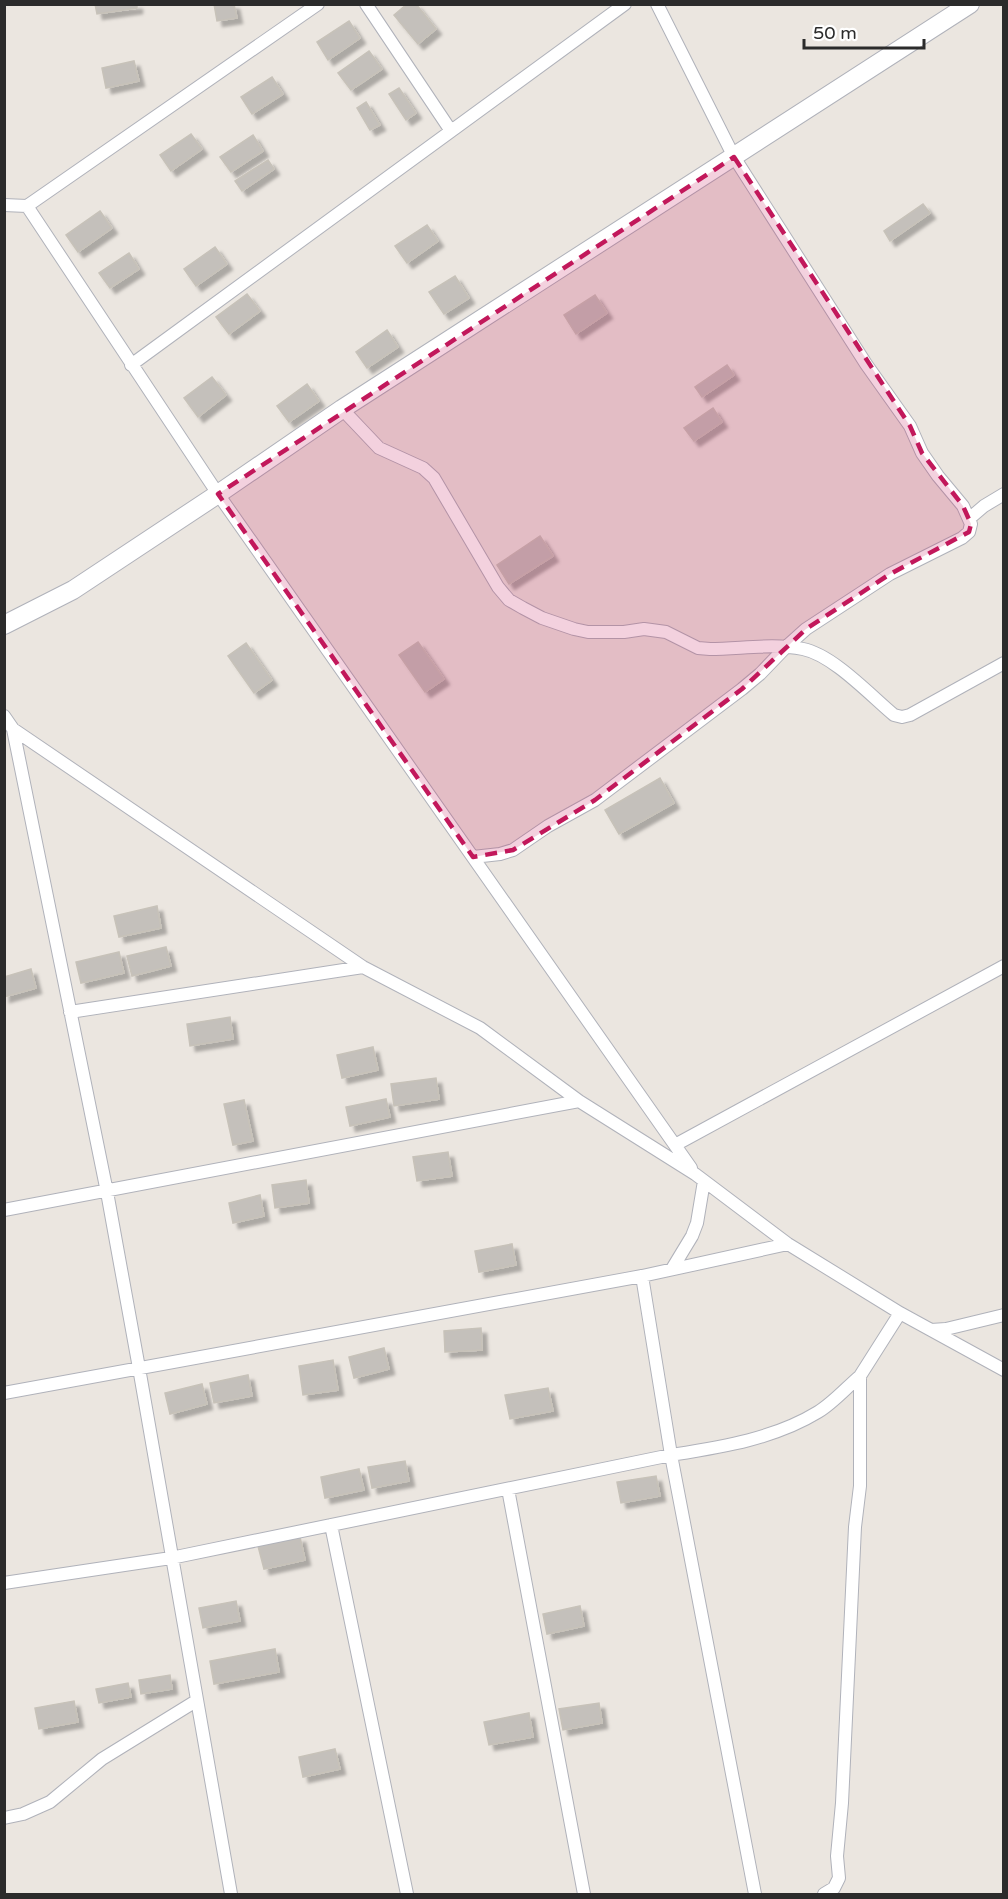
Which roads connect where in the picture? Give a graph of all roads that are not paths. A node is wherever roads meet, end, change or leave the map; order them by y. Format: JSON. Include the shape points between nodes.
{"nodes":[{"id":1,"x":318,"y":4,"type":"edge"},
{"id":2,"x":366,"y":4,"type":"edge"},
{"id":3,"x":625,"y":4,"type":"edge"},
{"id":4,"x":657,"y":4,"type":"edge"},
{"id":5,"x":970,"y":4,"type":"edge"},
{"id":6,"x":452,"y":131,"type":"junction"},
{"id":7,"x":734,"y":157,"type":"junction"},
{"id":8,"x":4,"y":205,"type":"edge"},
{"id":9,"x":27,"y":206,"type":"junction"},
{"id":10,"x":130,"y":365,"type":"junction"},
{"id":11,"x":342,"y":409,"type":"junction"},
{"id":12,"x":218,"y":494,"type":"junction"},
{"id":13,"x":1004,"y":494,"type":"edge"},
{"id":14,"x":970,"y":518,"type":"junction"},
{"id":15,"x":9,"y":621,"type":"edge"},
{"id":16,"x":786,"y":647,"type":"junction"},
{"id":17,"x":1004,"y":663,"type":"edge"},
{"id":18,"x":4,"y":716,"type":"edge"},
{"id":19,"x":13,"y":729,"type":"junction"},
{"id":20,"x":473,"y":857,"type":"junction"},
{"id":21,"x":1004,"y":966,"type":"edge"},
{"id":22,"x":363,"y":967,"type":"junction"},
{"id":23,"x":70,"y":1012,"type":"junction"},
{"id":24,"x":579,"y":1101,"type":"junction"},
{"id":25,"x":675,"y":1145,"type":"junction"},
{"id":26,"x":699,"y":1177,"type":"junction"},
{"id":27,"x":107,"y":1192,"type":"junction"},
{"id":28,"x":4,"y":1210,"type":"edge"},
{"id":29,"x":788,"y":1244,"type":"junction"},
{"id":30,"x":672,"y":1269,"type":"junction"},
{"id":31,"x":642,"y":1276,"type":"junction"},
{"id":32,"x":900,"y":1313,"type":"junction"},
{"id":33,"x":1004,"y":1315,"type":"edge"},
{"id":34,"x":930,"y":1330,"type":"junction"},
{"id":35,"x":139,"y":1368,"type":"junction"},
{"id":36,"x":1004,"y":1370,"type":"edge"},
{"id":37,"x":860,"y":1376,"type":"junction"},
{"id":38,"x":4,"y":1393,"type":"edge"},
{"id":39,"x":671,"y":1455,"type":"junction"},
{"id":40,"x":508,"y":1489,"type":"junction"},
{"id":41,"x":331,"y":1525,"type":"junction"},
{"id":42,"x":171,"y":1558,"type":"junction"},
{"id":43,"x":4,"y":1583,"type":"edge"},
{"id":44,"x":196,"y":1701,"type":"junction"},
{"id":45,"x":4,"y":1818,"type":"edge"},
{"id":46,"x":830,"y":1892,"type":"edge"},
{"id":47,"x":231,"y":1894,"type":"edge"},
{"id":48,"x":407,"y":1894,"type":"edge"},
{"id":49,"x":584,"y":1894,"type":"edge"},
{"id":50,"x":755,"y":1894,"type":"edge"}],
"edges":[{"from":1,"to":9,"type":"street"},
{"from":2,"to":6,"type":"street"},
{"from":3,"to":6,"type":"street"},
{"from":4,"to":7,"type":"street"},
{"from":5,"to":7,"type":"main road"},
{"from":6,"to":10,"type":"street"},
{"from":7,"to":11,"type":"main road"},
{"from":7,"to":14,"type":"street","via":[[910,426],[922,453]]},
{"from":8,"to":9,"type":"street"},
{"from":9,"to":10,"type":"street"},
{"from":10,"to":12,"type":"street"},
{"from":11,"to":12,"type":"main road"},
{"from":11,"to":16,"type":"street","via":[[379,448],[430,472],[498,587],[509,600],[542,618],[588,632],[666,632],[710,650]]},
{"from":12,"to":15,"type":"main road","via":[[73,590]]},
{"from":12,"to":20,"type":"street"},
{"from":13,"to":14,"type":"street"},
{"from":14,"to":16,"type":"street","via":[[969,532],[962,538],[890,574],[806,629]]},
{"from":16,"to":17,"type":"street","via":[[820,656],[902,717]]},
{"from":16,"to":20,"type":"street","via":[[742,690],[595,800],[513,850]]},
{"from":18,"to":19,"type":"street"},
{"from":19,"to":22,"type":"street"},
{"from":19,"to":23,"type":"street"},
{"from":20,"to":25,"type":"street"},
{"from":21,"to":25,"type":"street"},
{"from":22,"to":23,"type":"street"},
{"from":22,"to":24,"type":"street","via":[[480,1028]]},
{"from":23,"to":27,"type":"street"},
{"from":24,"to":26,"type":"street"},
{"from":24,"to":27,"type":"street"},
{"from":25,"to":26,"type":"street"},
{"from":26,"to":29,"type":"street"},
{"from":26,"to":30,"type":"street","via":[[697,1223]]},
{"from":27,"to":28,"type":"street"},
{"from":27,"to":35,"type":"street"},
{"from":29,"to":30,"type":"street"},
{"from":29,"to":32,"type":"street"},
{"from":30,"to":31,"type":"street"},
{"from":31,"to":35,"type":"street"},
{"from":31,"to":39,"type":"street"},
{"from":32,"to":34,"type":"street"},
{"from":32,"to":37,"type":"street"},
{"from":33,"to":34,"type":"street"},
{"from":34,"to":36,"type":"street"},
{"from":35,"to":38,"type":"street"},
{"from":35,"to":42,"type":"street"},
{"from":37,"to":39,"type":"street","via":[[820,1412],[790,1426],[737,1444]]},
{"from":37,"to":46,"type":"street","via":[[860,1486],[837,1856],[839,1878]]},
{"from":39,"to":40,"type":"street"},
{"from":39,"to":50,"type":"street"},
{"from":40,"to":41,"type":"street"},
{"from":40,"to":49,"type":"street"},
{"from":41,"to":42,"type":"street"},
{"from":41,"to":48,"type":"street"},
{"from":42,"to":43,"type":"street"},
{"from":42,"to":44,"type":"street"},
{"from":44,"to":45,"type":"street","via":[[102,1759],[51,1802]]},
{"from":44,"to":47,"type":"street"}]}
